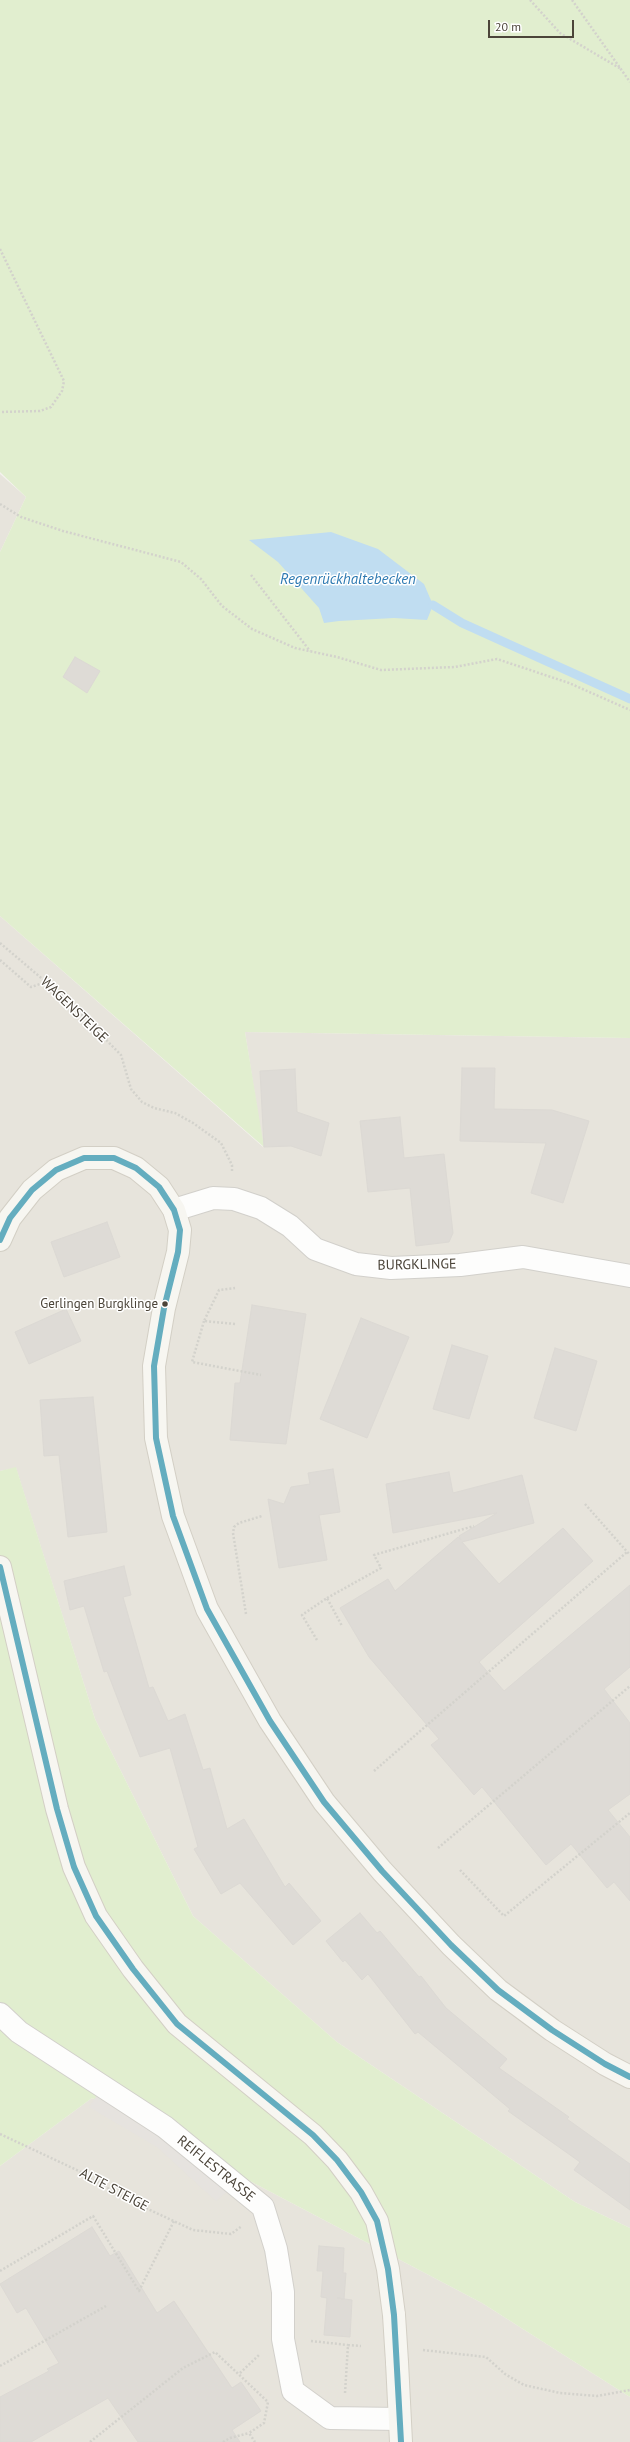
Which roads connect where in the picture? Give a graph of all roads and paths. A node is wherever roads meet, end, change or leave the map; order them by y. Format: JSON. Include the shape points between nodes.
{"nodes":[{"id":1,"x":530,"y":0,"type":"edge"},
{"id":2,"x":572,"y":0,"type":"edge"},
{"id":3,"x":620,"y":69,"type":"junction"},
{"id":4,"x":630,"y":82,"type":"edge"},
{"id":5,"x":0,"y":249,"type":"edge"},
{"id":6,"x":0,"y":412,"type":"edge"},
{"id":7,"x":0,"y":504,"type":"edge"},
{"id":8,"x":251,"y":574,"type":"dead end"},
{"id":9,"x":310,"y":652,"type":"junction"},
{"id":10,"x":630,"y":710,"type":"edge"},
{"id":11,"x":0,"y":943,"type":"edge"},
{"id":12,"x":0,"y":960,"type":"edge"},
{"id":13,"x":46,"y":982,"type":"junction"},
{"id":14,"x":234,"y":1200,"type":"junction"},
{"id":15,"x":174,"y":1210,"type":"junction"},
{"id":16,"x":0,"y":1240,"type":"edge"},
{"id":17,"x":630,"y":1276,"type":"edge"},
{"id":18,"x":235,"y":1288,"type":"dead end"},
{"id":19,"x":204,"y":1321,"type":"junction"},
{"id":20,"x":235,"y":1324,"type":"dead end"},
{"id":21,"x":261,"y":1375,"type":"dead end"},
{"id":22,"x":585,"y":1504,"type":"dead end"},
{"id":23,"x":262,"y":1516,"type":"dead end"},
{"id":24,"x":474,"y":1526,"type":"dead end"},
{"id":25,"x":627,"y":1552,"type":"junction"},
{"id":26,"x":630,"y":1555,"type":"edge"},
{"id":27,"x":0,"y":1567,"type":"edge"},
{"id":28,"x":327,"y":1598,"type":"junction"},
{"id":29,"x":246,"y":1614,"type":"dead end"},
{"id":30,"x":342,"y":1626,"type":"dead end"},
{"id":31,"x":317,"y":1640,"type":"dead end"},
{"id":32,"x":630,"y":1686,"type":"edge"},
{"id":33,"x":374,"y":1771,"type":"dead end"},
{"id":34,"x":630,"y":1813,"type":"edge"},
{"id":35,"x":438,"y":1848,"type":"dead end"},
{"id":36,"x":460,"y":1870,"type":"dead end"},
{"id":37,"x":0,"y":2014,"type":"edge"},
{"id":38,"x":630,"y":2077,"type":"edge"},
{"id":39,"x":0,"y":2134,"type":"edge"},
{"id":40,"x":174,"y":2221,"type":"junction"},
{"id":41,"x":247,"y":2223,"type":"dead end"},
{"id":42,"x":0,"y":2271,"type":"edge"},
{"id":43,"x":106,"y":2306,"type":"dead end"},
{"id":44,"x":306,"y":2341,"type":"dead end"},
{"id":45,"x":348,"y":2345,"type":"junction"},
{"id":46,"x":361,"y":2346,"type":"dead end"},
{"id":47,"x":421,"y":2350,"type":"dead end"},
{"id":48,"x":261,"y":2353,"type":"dead end"},
{"id":49,"x":0,"y":2366,"type":"edge"},
{"id":50,"x":240,"y":2373,"type":"junction"},
{"id":51,"x":346,"y":2379,"type":"dead end"},
{"id":52,"x":630,"y":2390,"type":"edge"},
{"id":53,"x":400,"y":2419,"type":"junction"},
{"id":54,"x":249,"y":2434,"type":"junction"},
{"id":55,"x":90,"y":2442,"type":"edge"},
{"id":56,"x":223,"y":2442,"type":"edge"},
{"id":57,"x":255,"y":2442,"type":"edge"},
{"id":58,"x":401,"y":2442,"type":"edge"}],
"edges":[{"from":1,"to":3,"type":"path","via":[[560,33]]},
{"from":2,"to":3,"type":"path"},
{"from":3,"to":4,"type":"path"},
{"from":5,"to":6,"type":"path","via":[[64,381],[62,391],[51,407],[40,411]]},
{"from":7,"to":9,"type":"path","via":[[21,517],[63,531],[181,562],[201,579],[222,606],[252,629],[294,648]]},
{"from":8,"to":9,"type":"path"},
{"from":9,"to":10,"type":"path","via":[[381,670],[455,667],[497,659],[569,683]]},
{"from":11,"to":13,"type":"path","name":"WAGENSTEIGE"},
{"from":12,"to":13,"type":"path","via":[[31,986]]},
{"from":13,"to":14,"type":"path","name":"WAGENSTEIGE","via":[[121,1055],[131,1089],[142,1102],[193,1122],[221,1143],[232,1165]]},
{"from":14,"to":15,"type":"street","name":"BURGKLINGE","via":[[213,1198]]},
{"from":14,"to":17,"type":"street","name":"BURGKLINGE","via":[[261,1208],[290,1226],[315,1249],[356,1264],[391,1268],[460,1265],[523,1257]]},
{"from":15,"to":16,"type":"main road","via":[[159,1187],[136,1168],[114,1158],[84,1158],[56,1170],[32,1190],[10,1218]]},
{"from":15,"to":38,"type":"main road","via":[[180,1230],[178,1252],[154,1366],[156,1438],[173,1516],[207,1609],[270,1721],[324,1802],[382,1871],[451,1945],[498,1990],[552,2030]]},
{"from":18,"to":19,"type":"path","via":[[219,1290]]},
{"from":19,"to":20,"type":"path"},
{"from":19,"to":21,"type":"path","via":[[192,1362]]},
{"from":22,"to":25,"type":"path"},
{"from":23,"to":29,"type":"path","via":[[239,1522],[233,1533]]},
{"from":24,"to":28,"type":"path","via":[[374,1555],[381,1568]]},
{"from":25,"to":26,"type":"path"},
{"from":25,"to":33,"type":"path"},
{"from":27,"to":53,"type":"main road","bridge":true,"via":[[57,1809],[74,1867],[96,1916],[133,1969],[177,2024],[313,2135],[337,2160],[361,2192],[377,2221],[388,2269],[394,2314]]},
{"from":28,"to":30,"type":"path"},
{"from":28,"to":31,"type":"path","via":[[302,1615]]},
{"from":32,"to":35,"type":"path"},
{"from":34,"to":36,"type":"path","via":[[504,1916]]},
{"from":37,"to":53,"type":"street","name":"REIFLESTRASSE","via":[[20,2032],[165,2127],[263,2207],[276,2249],[282,2285],[283,2339],[292,2391],[330,2418]]},
{"from":39,"to":40,"type":"path","name":"ALTE STEIGE","via":[[81,2172],[124,2198]]},
{"from":40,"to":41,"type":"path","name":"ALTE STEIGE","via":[[193,2230],[232,2234]]},
{"from":40,"to":42,"type":"path","via":[[139,2291],[93,2216]]},
{"from":43,"to":49,"type":"path"},
{"from":44,"to":45,"type":"path"},
{"from":45,"to":46,"type":"path"},
{"from":45,"to":51,"type":"path"},
{"from":47,"to":52,"type":"path","via":[[486,2357],[524,2385],[560,2393],[596,2396]]},
{"from":48,"to":50,"type":"path"},
{"from":50,"to":54,"type":"path","via":[[268,2402],[264,2423]]},
{"from":50,"to":55,"type":"path","via":[[215,2352],[183,2368]]},
{"from":53,"to":58,"type":"main road"},
{"from":54,"to":56,"type":"path"},
{"from":54,"to":57,"type":"path"}]}
